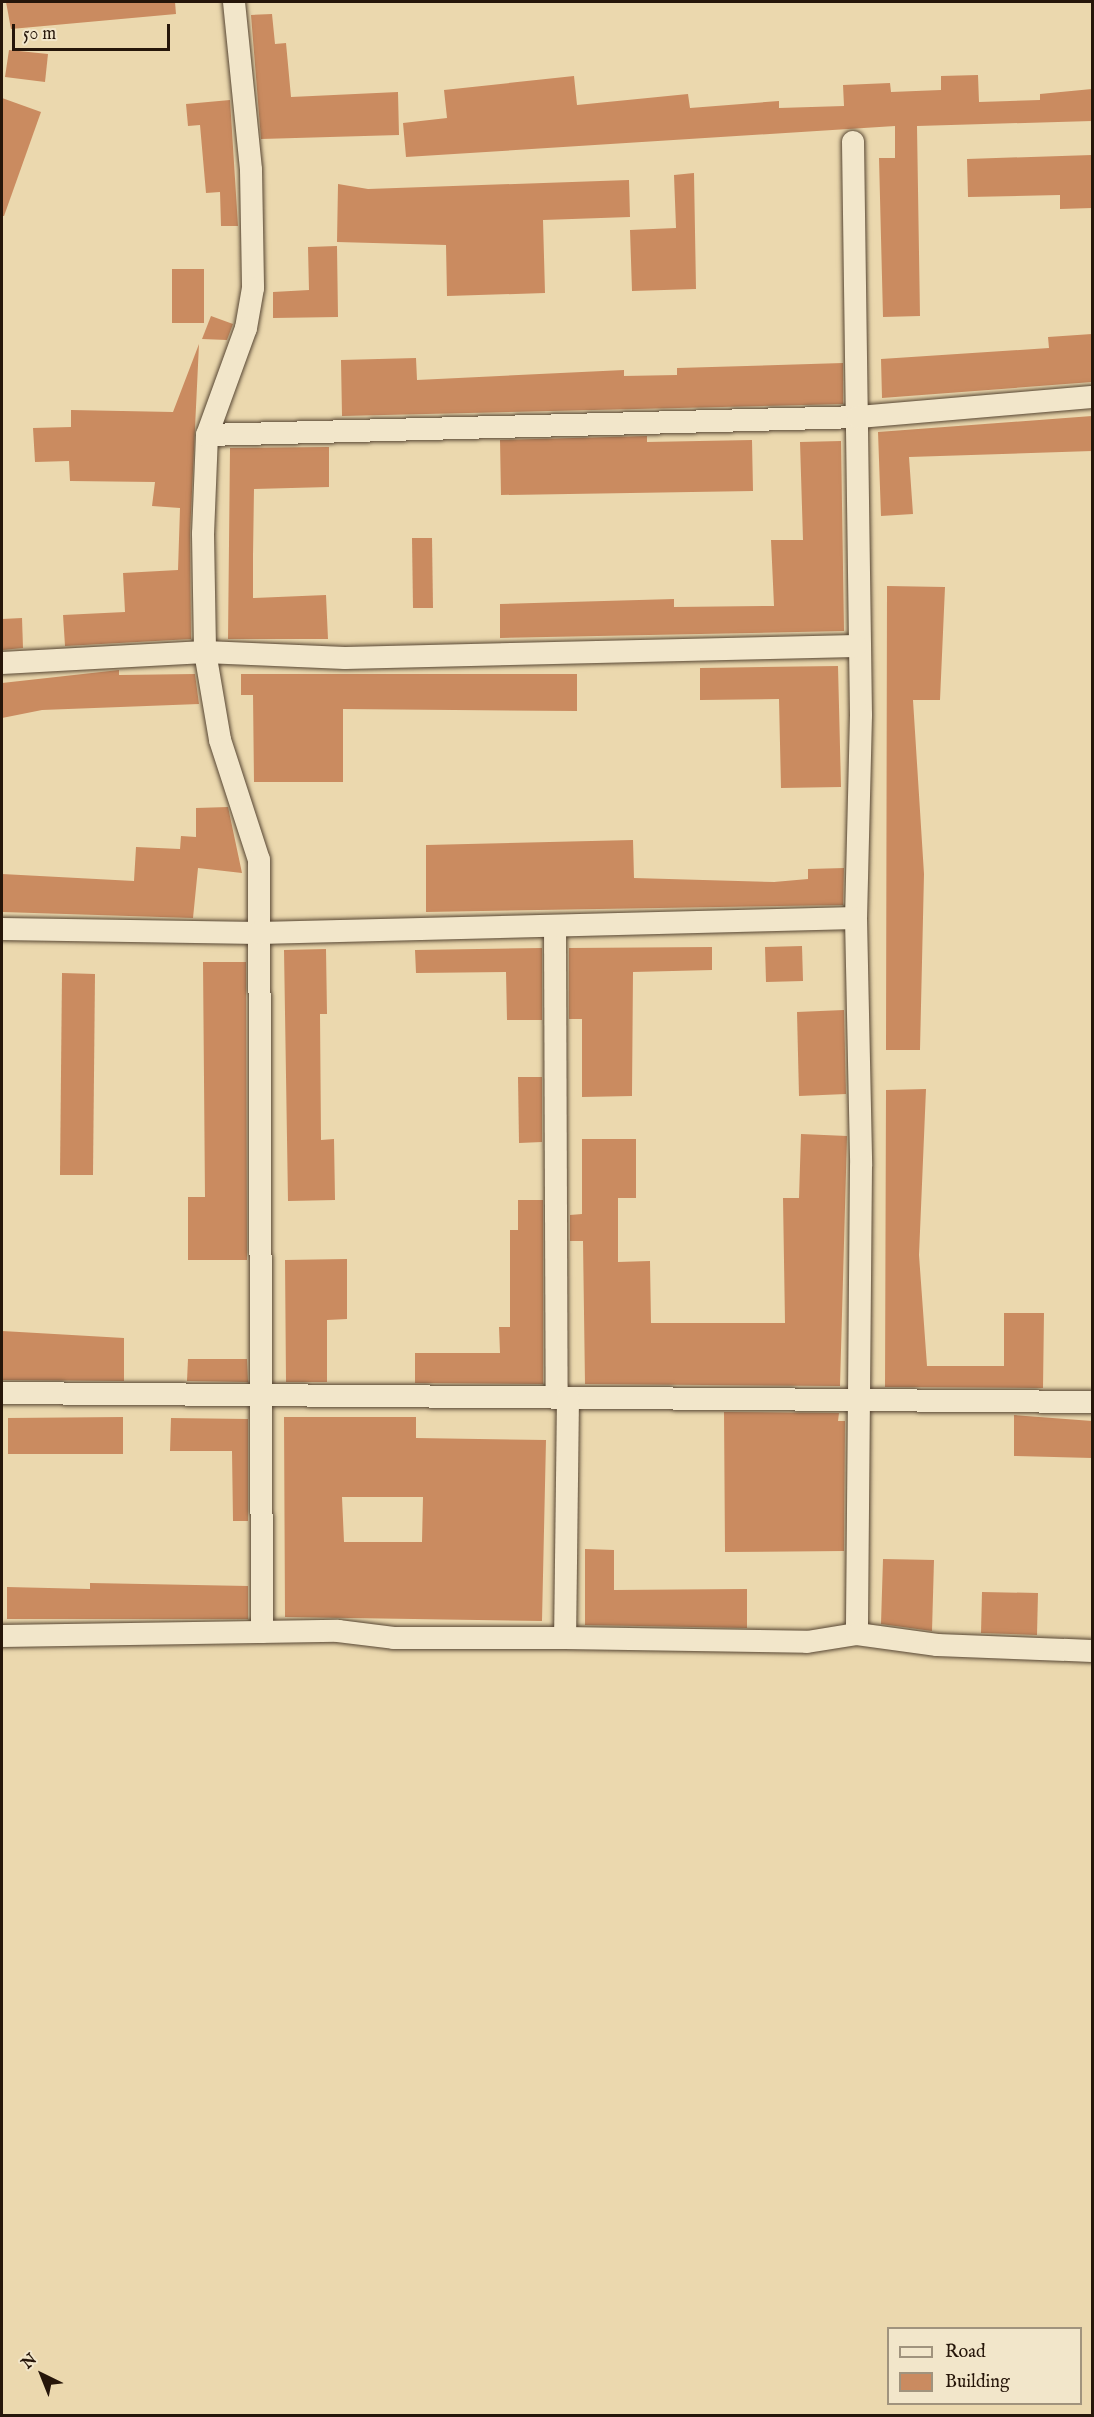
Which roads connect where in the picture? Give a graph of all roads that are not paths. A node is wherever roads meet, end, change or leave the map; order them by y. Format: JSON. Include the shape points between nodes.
{"nodes":[{"id":1,"x":234,"y":2,"type":"edge"},
{"id":2,"x":853,"y":142,"type":"dead end"},
{"id":3,"x":1092,"y":397,"type":"edge"},
{"id":4,"x":858,"y":417,"type":"junction"},
{"id":5,"x":207,"y":435,"type":"junction"},
{"id":6,"x":856,"y":646,"type":"junction"},
{"id":7,"x":205,"y":652,"type":"junction"},
{"id":8,"x":2,"y":663,"type":"edge"},
{"id":9,"x":856,"y":918,"type":"junction"},
{"id":10,"x":555,"y":926,"type":"junction"},
{"id":11,"x":2,"y":929,"type":"edge"},
{"id":12,"x":259,"y":933,"type":"junction"},
{"id":13,"x":2,"y":1393,"type":"edge"},
{"id":14,"x":260,"y":1397,"type":"junction"},
{"id":15,"x":563,"y":1398,"type":"junction"},
{"id":16,"x":858,"y":1401,"type":"junction"},
{"id":17,"x":1092,"y":1402,"type":"edge"},
{"id":18,"x":262,"y":1632,"type":"junction"},
{"id":19,"x":857,"y":1634,"type":"junction"},
{"id":20,"x":2,"y":1636,"type":"edge"},
{"id":21,"x":565,"y":1638,"type":"junction"},
{"id":22,"x":1092,"y":1651,"type":"edge"}],
"edges":[{"from":1,"to":5,"type":"street","via":[[250,170],[253,288],[246,328]]},
{"from":2,"to":4,"type":"street"},
{"from":3,"to":4,"type":"street"},
{"from":4,"to":5,"type":"street"},
{"from":4,"to":6,"type":"street"},
{"from":5,"to":7,"type":"street"},
{"from":6,"to":7,"type":"street","via":[[345,658]]},
{"from":6,"to":9,"type":"street","via":[[861,715]]},
{"from":7,"to":8,"type":"street"},
{"from":7,"to":12,"type":"street","via":[[224,755],[256,837]]},
{"from":9,"to":10,"type":"street"},
{"from":9,"to":16,"type":"street"},
{"from":10,"to":12,"type":"street"},
{"from":10,"to":15,"type":"street"},
{"from":11,"to":12,"type":"street"},
{"from":12,"to":14,"type":"street"},
{"from":13,"to":14,"type":"street"},
{"from":14,"to":15,"type":"street"},
{"from":14,"to":18,"type":"street"},
{"from":15,"to":16,"type":"street"},
{"from":15,"to":21,"type":"street"},
{"from":16,"to":17,"type":"street"},
{"from":16,"to":19,"type":"street"},
{"from":18,"to":20,"type":"street"},
{"from":18,"to":21,"type":"street"},
{"from":19,"to":21,"type":"street","via":[[807,1642]]},
{"from":19,"to":22,"type":"street","via":[[937,1645]]}]}
